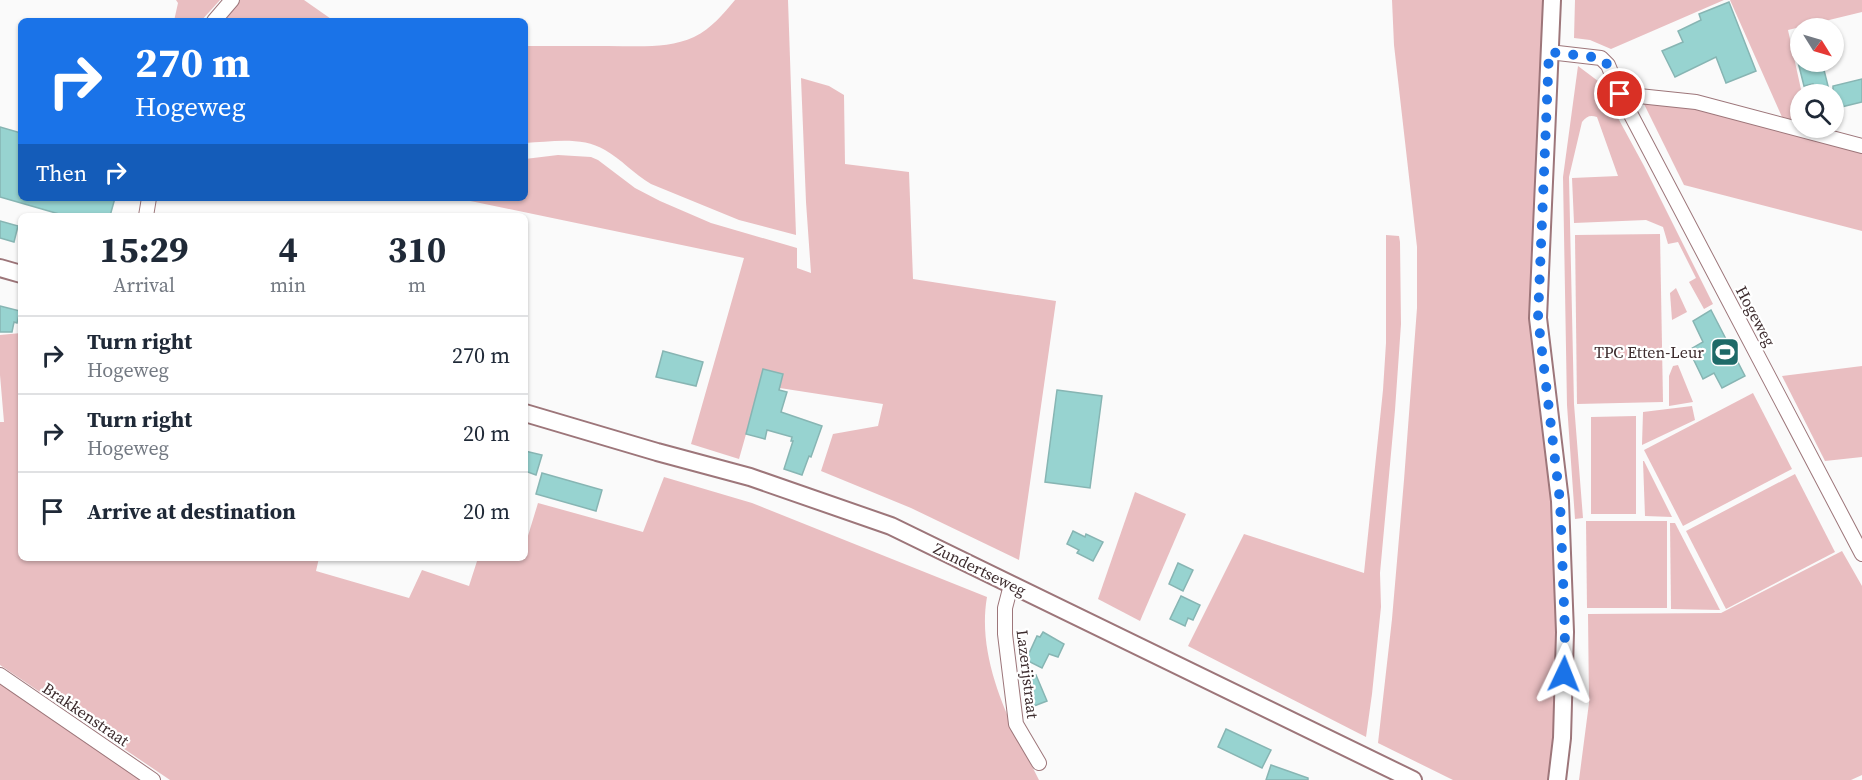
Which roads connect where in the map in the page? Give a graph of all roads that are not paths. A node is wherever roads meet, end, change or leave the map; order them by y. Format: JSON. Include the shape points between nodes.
{"nodes":[{"id":1,"x":232,"y":0,"type":"edge"},
{"id":2,"x":1552,"y":0,"type":"edge"},
{"id":3,"x":217,"y":18,"type":"edge"},
{"id":4,"x":1549,"y":52,"type":"junction"},
{"id":5,"x":1620,"y":94,"type":"junction"},
{"id":6,"x":1862,"y":146,"type":"edge"},
{"id":7,"x":0,"y":268,"type":"edge"},
{"id":8,"x":18,"y":273,"type":"edge"},
{"id":9,"x":528,"y":414,"type":"edge"},
{"id":10,"x":1862,"y":554,"type":"edge"},
{"id":11,"x":1011,"y":585,"type":"junction"},
{"id":12,"x":0,"y":675,"type":"edge"},
{"id":13,"x":1039,"y":763,"type":"dead end"},
{"id":14,"x":153,"y":780,"type":"edge"},
{"id":15,"x":1413,"y":780,"type":"edge"},
{"id":16,"x":1557,"y":780,"type":"edge"}],
"edges":[{"from":1,"to":3,"type":"street"},
{"from":2,"to":4,"type":"street"},
{"from":4,"to":5,"type":"street","name":"Hogeweg","via":[[1601,58]]},
{"from":4,"to":16,"type":"street","via":[[1538,318],[1560,501],[1565,632]]},
{"from":5,"to":6,"type":"street","via":[[1696,102]]},
{"from":5,"to":10,"type":"street","name":"Hogeweg"},
{"from":7,"to":8,"type":"street"},
{"from":9,"to":11,"type":"street","name":"Zundertseweg","via":[[750,477],[844,509],[891,526]]},
{"from":11,"to":13,"type":"street","name":"Lazerijstraat","via":[[1005,608],[1005,634],[1016,724]]},
{"from":11,"to":15,"type":"street","name":"Zundertseweg"},
{"from":12,"to":14,"type":"street","name":"Brakkenstraat"}]}
